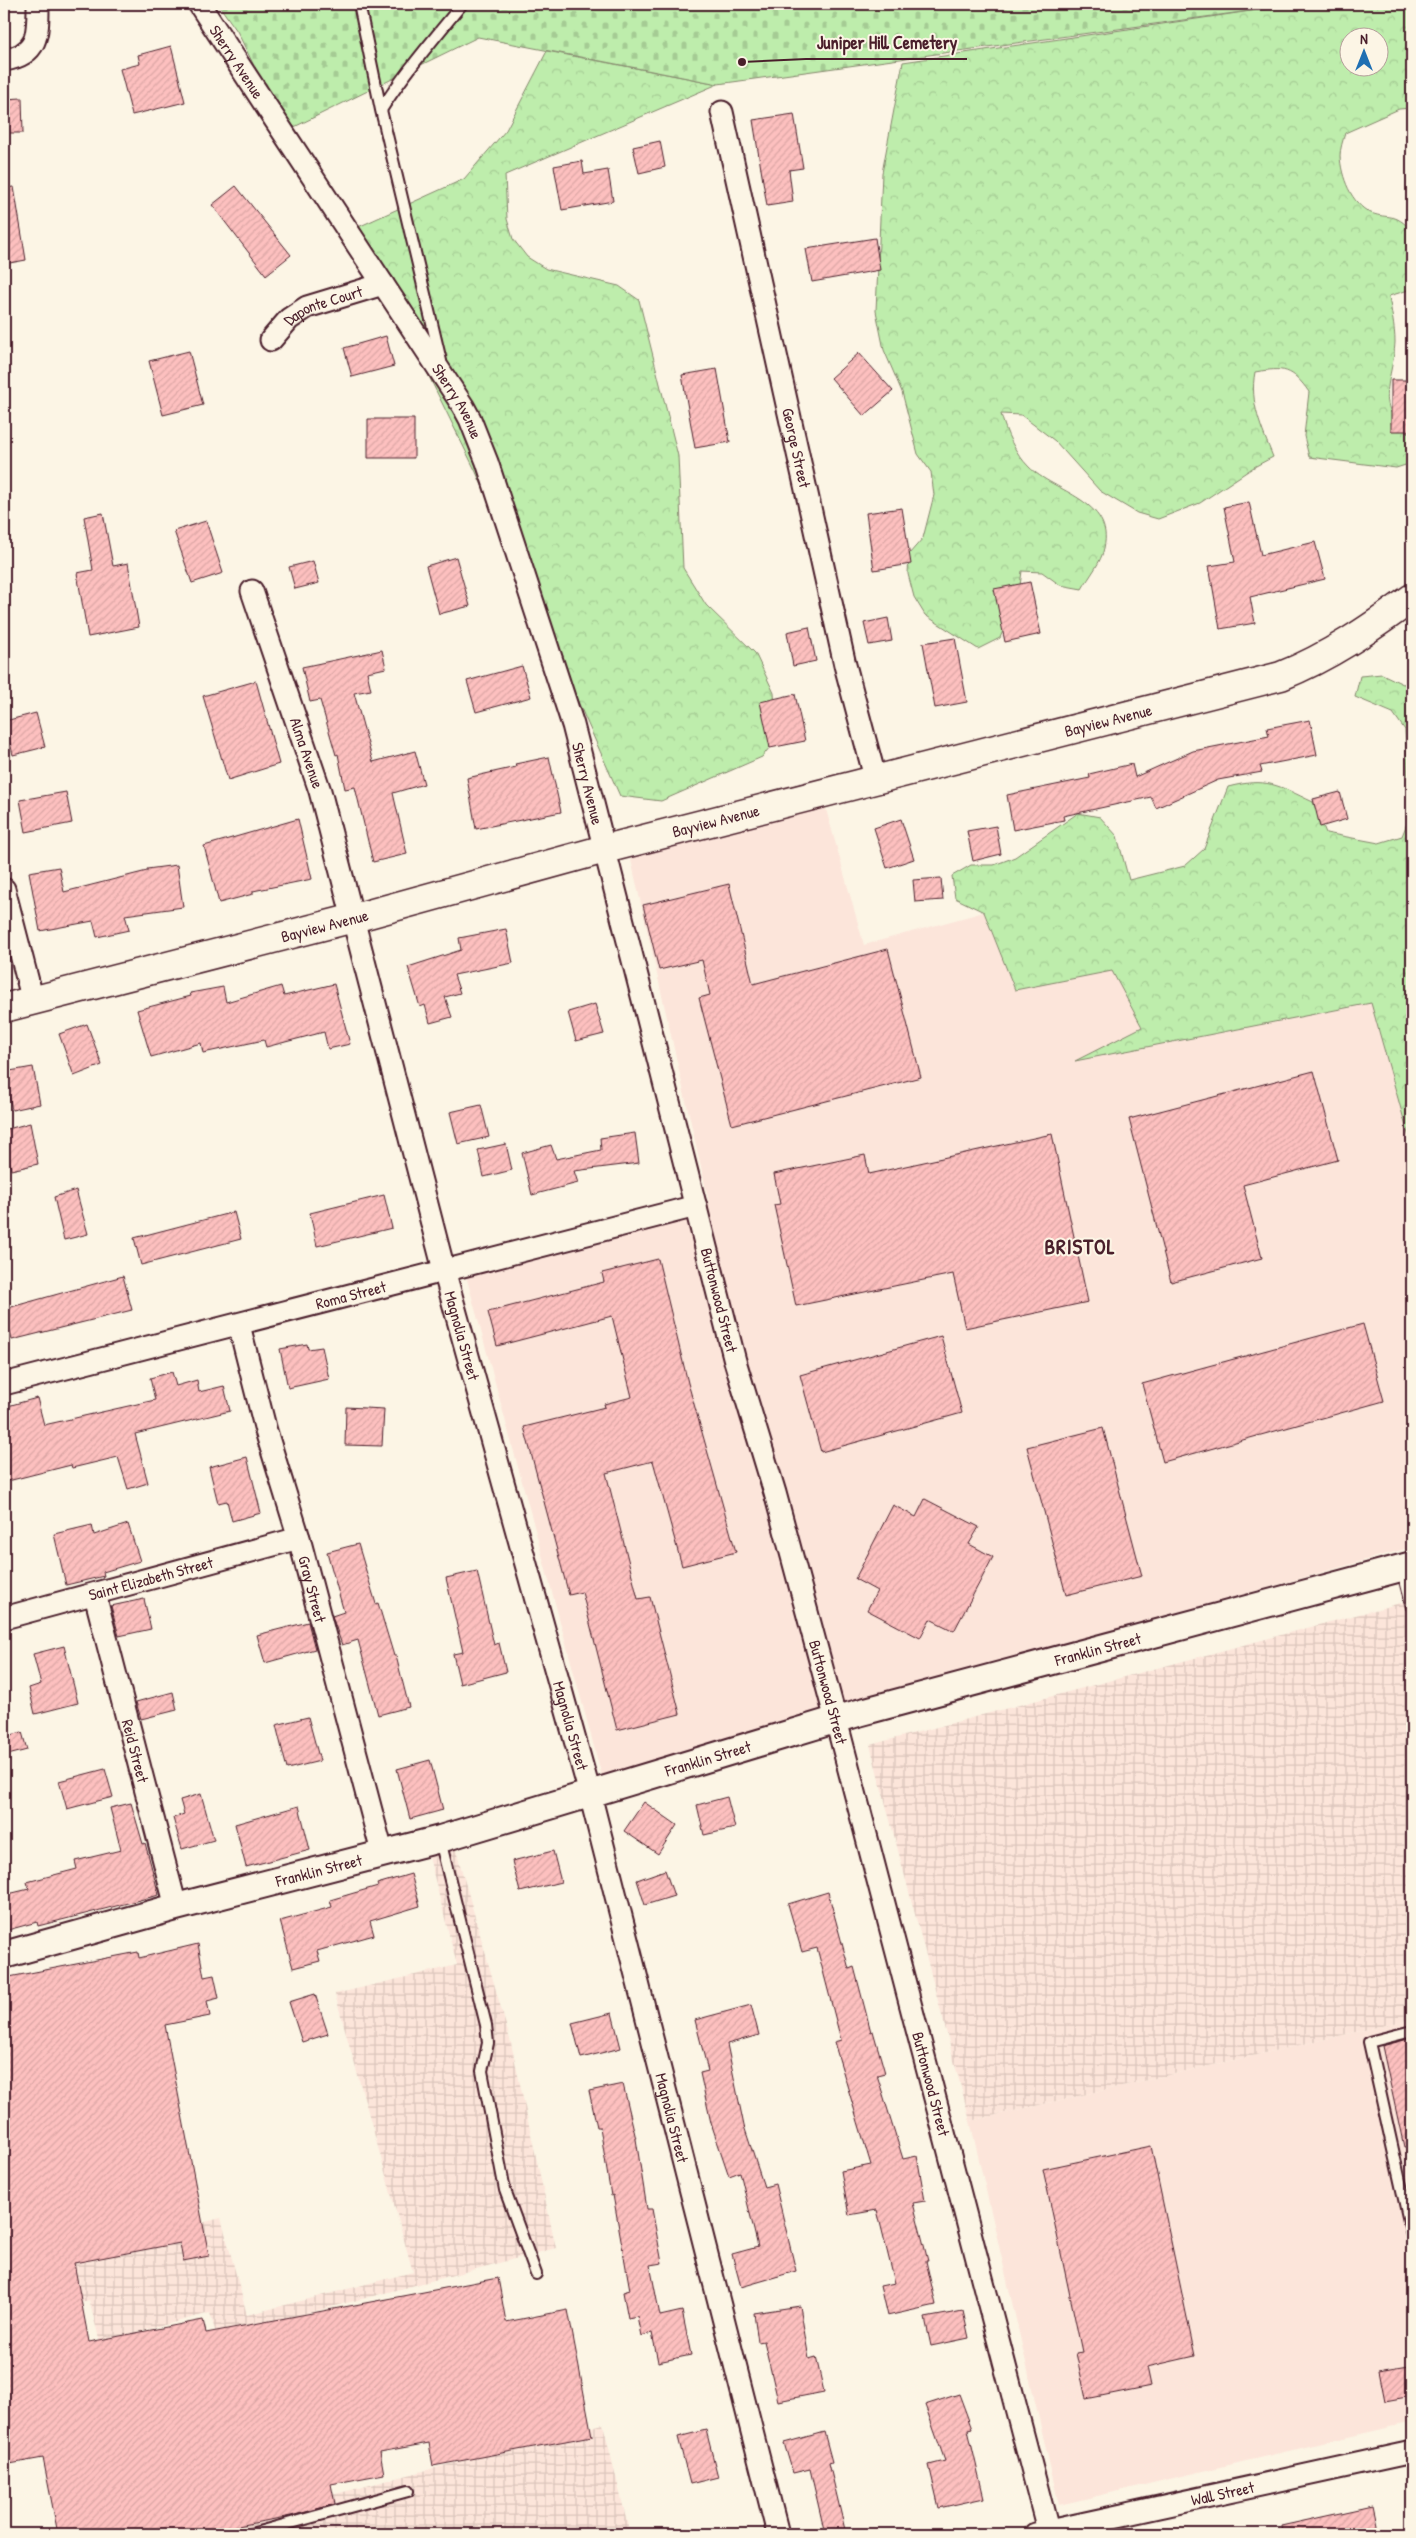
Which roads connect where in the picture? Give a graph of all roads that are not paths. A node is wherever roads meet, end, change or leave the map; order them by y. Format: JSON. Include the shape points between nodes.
{"nodes":[{"id":1,"x":38,"y":4,"type":"edge"},
{"id":2,"x":199,"y":4,"type":"edge"},
{"id":3,"x":359,"y":4,"type":"edge"},
{"id":4,"x":462,"y":4,"type":"edge"},
{"id":5,"x":4,"y":60,"type":"edge"},
{"id":6,"x":381,"y":110,"type":"junction"},
{"id":7,"x":722,"y":112,"type":"dead end"},
{"id":8,"x":383,"y":284,"type":"junction"},
{"id":9,"x":271,"y":340,"type":"dead end"},
{"id":10,"x":445,"y":379,"type":"junction"},
{"id":11,"x":252,"y":591,"type":"dead end"},
{"id":12,"x":1412,"y":598,"type":"edge"},
{"id":13,"x":876,"y":782,"type":"junction"},
{"id":14,"x":605,"y":849,"type":"junction"},
{"id":15,"x":4,"y":889,"type":"edge"},
{"id":16,"x":354,"y":918,"type":"junction"},
{"id":17,"x":33,"y":1001,"type":"junction"},
{"id":18,"x":4,"y":1008,"type":"edge"},
{"id":19,"x":696,"y":1206,"type":"junction"},
{"id":20,"x":444,"y":1270,"type":"junction"},
{"id":21,"x":239,"y":1325,"type":"junction"},
{"id":22,"x":4,"y":1384,"type":"edge"},
{"id":23,"x":299,"y":1538,"type":"junction"},
{"id":24,"x":1407,"y":1566,"type":"edge"},
{"id":25,"x":95,"y":1595,"type":"junction"},
{"id":26,"x":1412,"y":1607,"type":"edge"},
{"id":27,"x":4,"y":1618,"type":"edge"},
{"id":28,"x":836,"y":1720,"type":"junction"},
{"id":29,"x":590,"y":1794,"type":"junction"},
{"id":30,"x":440,"y":1838,"type":"junction"},
{"id":31,"x":382,"y":1852,"type":"junction"},
{"id":32,"x":176,"y":1906,"type":"junction"},
{"id":33,"x":4,"y":1955,"type":"edge"},
{"id":34,"x":1412,"y":2031,"type":"edge"},
{"id":35,"x":1412,"y":2235,"type":"edge"},
{"id":36,"x":536,"y":2274,"type":"dead end"},
{"id":37,"x":1412,"y":2452,"type":"edge"},
{"id":38,"x":408,"y":2491,"type":"dead end"},
{"id":39,"x":1044,"y":2533,"type":"edge"},
{"id":40,"x":251,"y":2534,"type":"edge"},
{"id":41,"x":778,"y":2534,"type":"edge"}],
"edges":[{"from":1,"to":5,"type":"street","via":[[38,27],[33,45],[26,52]]},
{"from":2,"to":8,"type":"street","name":"Sherry Avenue"},
{"from":3,"to":6,"type":"lane"},
{"from":4,"to":6,"type":"lane","via":[[406,72]]},
{"from":6,"to":10,"type":"lane"},
{"from":7,"to":13,"type":"street","name":"George Street","via":[[843,655]]},
{"from":8,"to":9,"type":"street","name":"Daponte Court","via":[[307,307],[288,319]]},
{"from":8,"to":10,"type":"street","name":"Sherry Avenue"},
{"from":10,"to":14,"type":"street","name":"Sherry Avenue","via":[[470,419],[487,462],[573,725]]},
{"from":11,"to":16,"type":"street","name":"Alma Avenue","via":[[320,790]]},
{"from":12,"to":13,"type":"main road","name":"Bayview Avenue","via":[[1372,628],[1313,663],[1281,676]]},
{"from":13,"to":14,"type":"main road","name":"Bayview Avenue"},
{"from":14,"to":16,"type":"main road","name":"Bayview Avenue"},
{"from":14,"to":19,"type":"street","name":"Buttonwood Street"},
{"from":15,"to":17,"type":"street"},
{"from":16,"to":17,"type":"main road","name":"Bayview Avenue"},
{"from":16,"to":20,"type":"street","name":"Magnolia Street"},
{"from":17,"to":18,"type":"main road","name":"Bayview Avenue"},
{"from":19,"to":20,"type":"street","name":"Roma Street"},
{"from":19,"to":28,"type":"street","name":"Buttonwood Street"},
{"from":20,"to":21,"type":"street","name":"Roma Street"},
{"from":20,"to":29,"type":"street","name":"Magnolia Street"},
{"from":21,"to":22,"type":"street","name":"Roma Street"},
{"from":21,"to":23,"type":"street","name":"Gray Street","via":[[266,1431]]},
{"from":23,"to":25,"type":"street","name":"Saint Elizabeth Street"},
{"from":23,"to":31,"type":"street","name":"Gray Street"},
{"from":24,"to":26,"type":"lane"},
{"from":24,"to":28,"type":"street","name":"Franklin Street"},
{"from":25,"to":27,"type":"street","name":"Saint Elizabeth Street"},
{"from":25,"to":32,"type":"street","name":"Reid Street"},
{"from":28,"to":29,"type":"street","name":"Franklin Street"},
{"from":28,"to":39,"type":"street","name":"Buttonwood Street"},
{"from":29,"to":30,"type":"street","name":"Franklin Street"},
{"from":29,"to":41,"type":"street","name":"Magnolia Street"},
{"from":30,"to":31,"type":"street","name":"Franklin Street"},
{"from":30,"to":36,"type":"lane","via":[[486,2025],[488,2043],[482,2071],[505,2190]]},
{"from":31,"to":32,"type":"street","name":"Franklin Street"},
{"from":32,"to":33,"type":"street","name":"Franklin Street"},
{"from":34,"to":35,"type":"lane","via":[[1369,2042]]},
{"from":37,"to":39,"type":"street","name":"Wall Street"},
{"from":38,"to":40,"type":"lane"}]}
